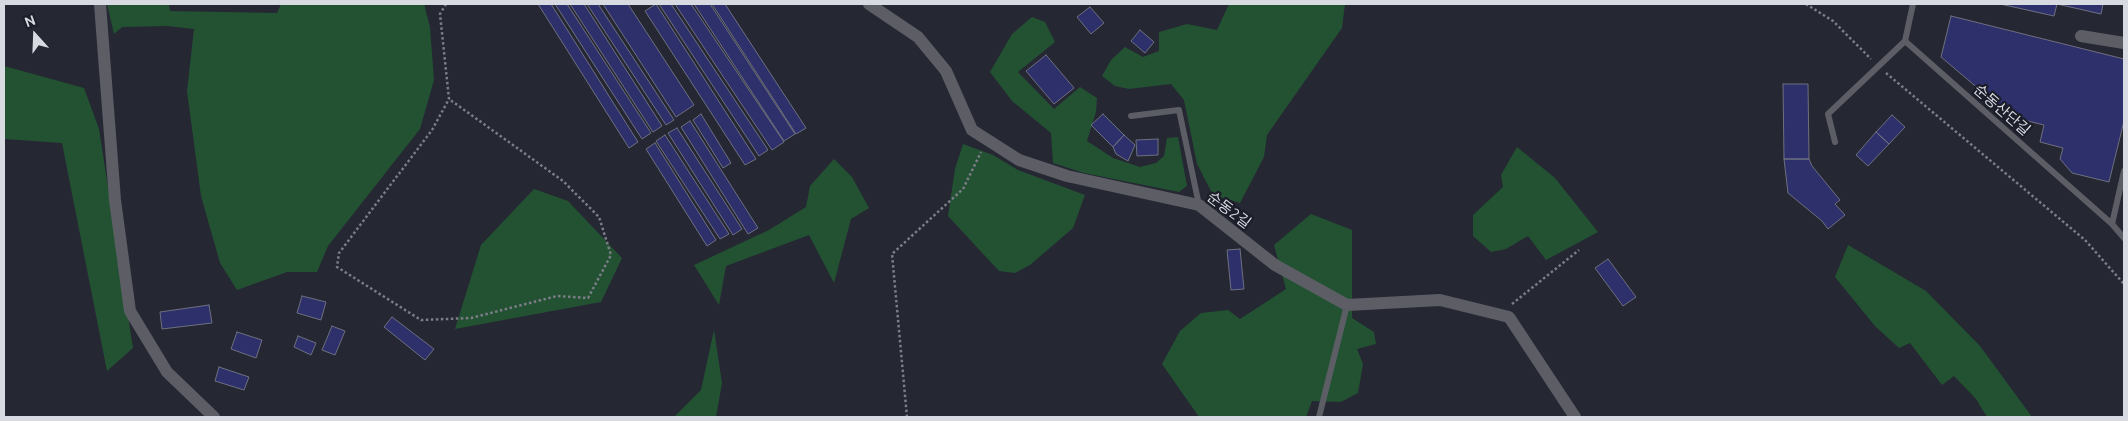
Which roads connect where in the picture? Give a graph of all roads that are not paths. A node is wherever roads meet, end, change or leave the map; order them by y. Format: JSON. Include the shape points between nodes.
{"nodes":[{"id":1,"x":100,"y":4,"type":"edge"},
{"id":2,"x":869,"y":4,"type":"edge"},
{"id":3,"x":1913,"y":4,"type":"edge"},
{"id":4,"x":2081,"y":36,"type":"dead end"},
{"id":5,"x":1905,"y":41,"type":"junction"},
{"id":6,"x":2124,"y":43,"type":"edge"},
{"id":7,"x":1131,"y":116,"type":"dead end"},
{"id":8,"x":1835,"y":142,"type":"dead end"},
{"id":9,"x":2124,"y":171,"type":"edge"},
{"id":10,"x":1199,"y":205,"type":"junction"},
{"id":11,"x":2112,"y":224,"type":"junction"},
{"id":12,"x":2124,"y":238,"type":"edge"},
{"id":13,"x":1347,"y":305,"type":"junction"},
{"id":14,"x":214,"y":417,"type":"edge"},
{"id":15,"x":1319,"y":417,"type":"edge"},
{"id":16,"x":1575,"y":417,"type":"edge"}],
"edges":[{"from":1,"to":14,"type":"street","via":[[115,200],[130,311],[167,372]]},
{"from":2,"to":10,"type":"street","name":"순동2길","via":[[918,37],[946,71],[972,130],[1019,160],[1067,176]]},
{"from":3,"to":5,"type":"lane"},
{"from":4,"to":6,"type":"street"},
{"from":5,"to":8,"type":"lane","via":[[1828,114]]},
{"from":5,"to":11,"type":"lane","name":"순동산단길"},
{"from":7,"to":10,"type":"lane","via":[[1179,110]]},
{"from":9,"to":11,"type":"lane"},
{"from":10,"to":13,"type":"street","name":"순동2길","via":[[1275,265]]},
{"from":11,"to":12,"type":"lane","name":"순동산단길"},
{"from":13,"to":15,"type":"lane"},
{"from":13,"to":16,"type":"street","via":[[1440,300],[1509,317]]}]}
